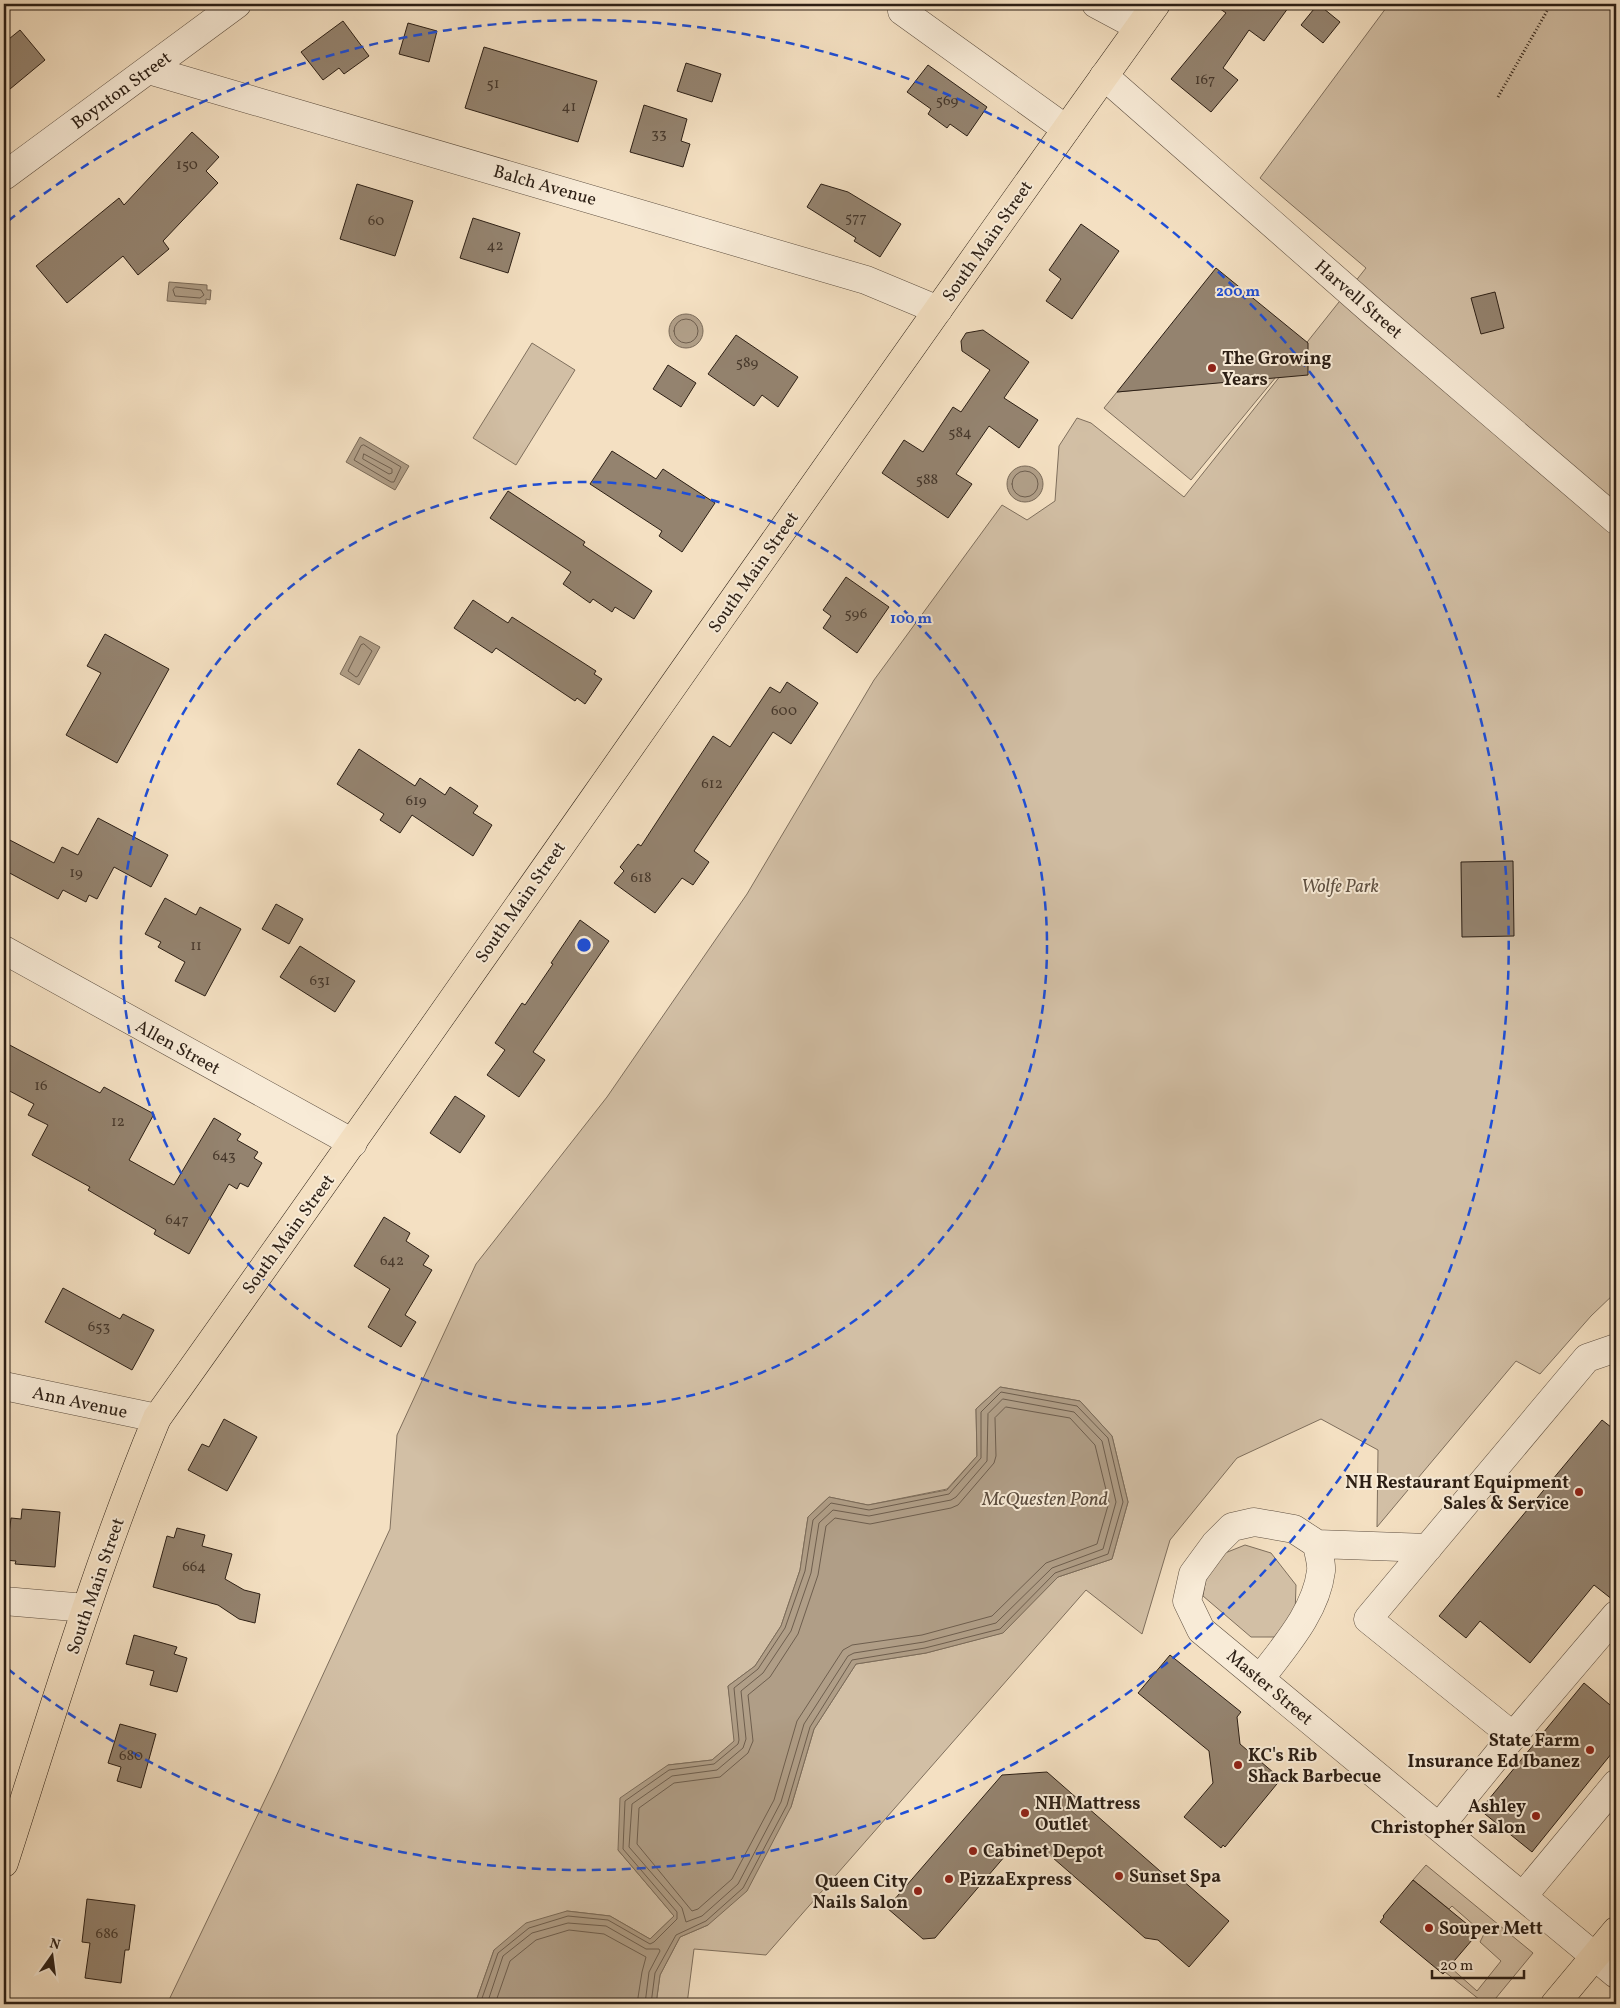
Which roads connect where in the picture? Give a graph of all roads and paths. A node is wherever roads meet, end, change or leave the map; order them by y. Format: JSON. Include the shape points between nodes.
{"nodes":[{"id":1,"x":237,"y":4,"type":"edge"},
{"id":2,"x":1096,"y":4,"type":"edge"},
{"id":3,"x":1156,"y":4,"type":"edge"},
{"id":4,"x":1552,"y":4,"type":"edge"},
{"id":5,"x":902,"y":10,"type":"dead end"},
{"id":6,"x":1139,"y":27,"type":"junction"},
{"id":7,"x":149,"y":70,"type":"junction"},
{"id":8,"x":1104,"y":76,"type":"junction"},
{"id":9,"x":1498,"y":97,"type":"dead end"},
{"id":10,"x":1066,"y":129,"type":"junction"},
{"id":11,"x":4,"y":176,"type":"edge"},
{"id":12,"x":938,"y":310,"type":"junction"},
{"id":13,"x":1616,"y":520,"type":"edge"},
{"id":14,"x":4,"y":950,"type":"edge"},
{"id":15,"x":353,"y":1143,"type":"junction"},
{"id":16,"x":1616,"y":1348,"type":"edge"},
{"id":17,"x":4,"y":1386,"type":"edge"},
{"id":18,"x":157,"y":1418,"type":"junction"},
{"id":19,"x":1317,"y":1544,"type":"junction"},
{"id":20,"x":1428,"y":1548,"type":"junction"},
{"id":21,"x":4,"y":1601,"type":"edge"},
{"id":22,"x":86,"y":1608,"type":"junction"},
{"id":23,"x":1616,"y":1615,"type":"edge"},
{"id":24,"x":1260,"y":1679,"type":"junction"},
{"id":25,"x":1513,"y":1736,"type":"junction"},
{"id":26,"x":1616,"y":1784,"type":"edge"},
{"id":27,"x":1439,"y":1827,"type":"junction"},
{"id":28,"x":4,"y":1863,"type":"edge"},
{"id":29,"x":1523,"y":1896,"type":"junction"},
{"id":30,"x":1616,"y":1931,"type":"edge"},
{"id":31,"x":1596,"y":1956,"type":"junction"},
{"id":32,"x":1616,"y":1974,"type":"edge"},
{"id":33,"x":1555,"y":2004,"type":"edge"}],
"edges":[{"from":1,"to":7,"type":"street","name":"Boynton Street"},
{"from":2,"to":6,"type":"street"},
{"from":3,"to":6,"type":"main road","name":"South Main Street"},
{"from":4,"to":9,"type":"path"},
{"from":5,"to":10,"type":"street"},
{"from":6,"to":8,"type":"main road","name":"South Main Street"},
{"from":7,"to":11,"type":"street","name":"Boynton Street"},
{"from":7,"to":12,"type":"street","name":"Balch Avenue","via":[[857,277]]},
{"from":8,"to":10,"type":"main road","name":"South Main Street"},
{"from":8,"to":13,"type":"street","name":"Harvell Street"},
{"from":10,"to":12,"type":"main road","name":"South Main Street"},
{"from":12,"to":15,"type":"main road","name":"South Main Street","via":[[510,915]]},
{"from":14,"to":15,"type":"street","name":"Allen Street"},
{"from":15,"to":18,"type":"main road","name":"South Main Street"},
{"from":16,"to":20,"type":"street","via":[[1587,1358]]},
{"from":17,"to":18,"type":"street","name":"Ann Avenue"},
{"from":18,"to":22,"type":"main road","name":"South Main Street"},
{"from":19,"to":20,"type":"street"},
{"from":19,"to":24,"type":"street","via":[[1322,1570],[1313,1599],[1290,1640]]},
{"from":19,"to":24,"type":"street","name":"Master Street","via":[[1294,1529],[1254,1522],[1232,1527],[1214,1544],[1193,1574],[1187,1601],[1201,1630]]},
{"from":20,"to":25,"type":"street","via":[[1368,1619]]},
{"from":21,"to":22,"type":"street"},
{"from":22,"to":28,"type":"main road","name":"South Main Street"},
{"from":23,"to":25,"type":"street"},
{"from":24,"to":27,"type":"street","name":"Master Street"},
{"from":25,"to":27,"type":"street"},
{"from":26,"to":29,"type":"street"},
{"from":27,"to":29,"type":"street","name":"Master Street"},
{"from":29,"to":31,"type":"street","name":"Master Street"},
{"from":30,"to":31,"type":"main road"},
{"from":31,"to":32,"type":"street","name":"Master Street"},
{"from":31,"to":33,"type":"main road"}]}
